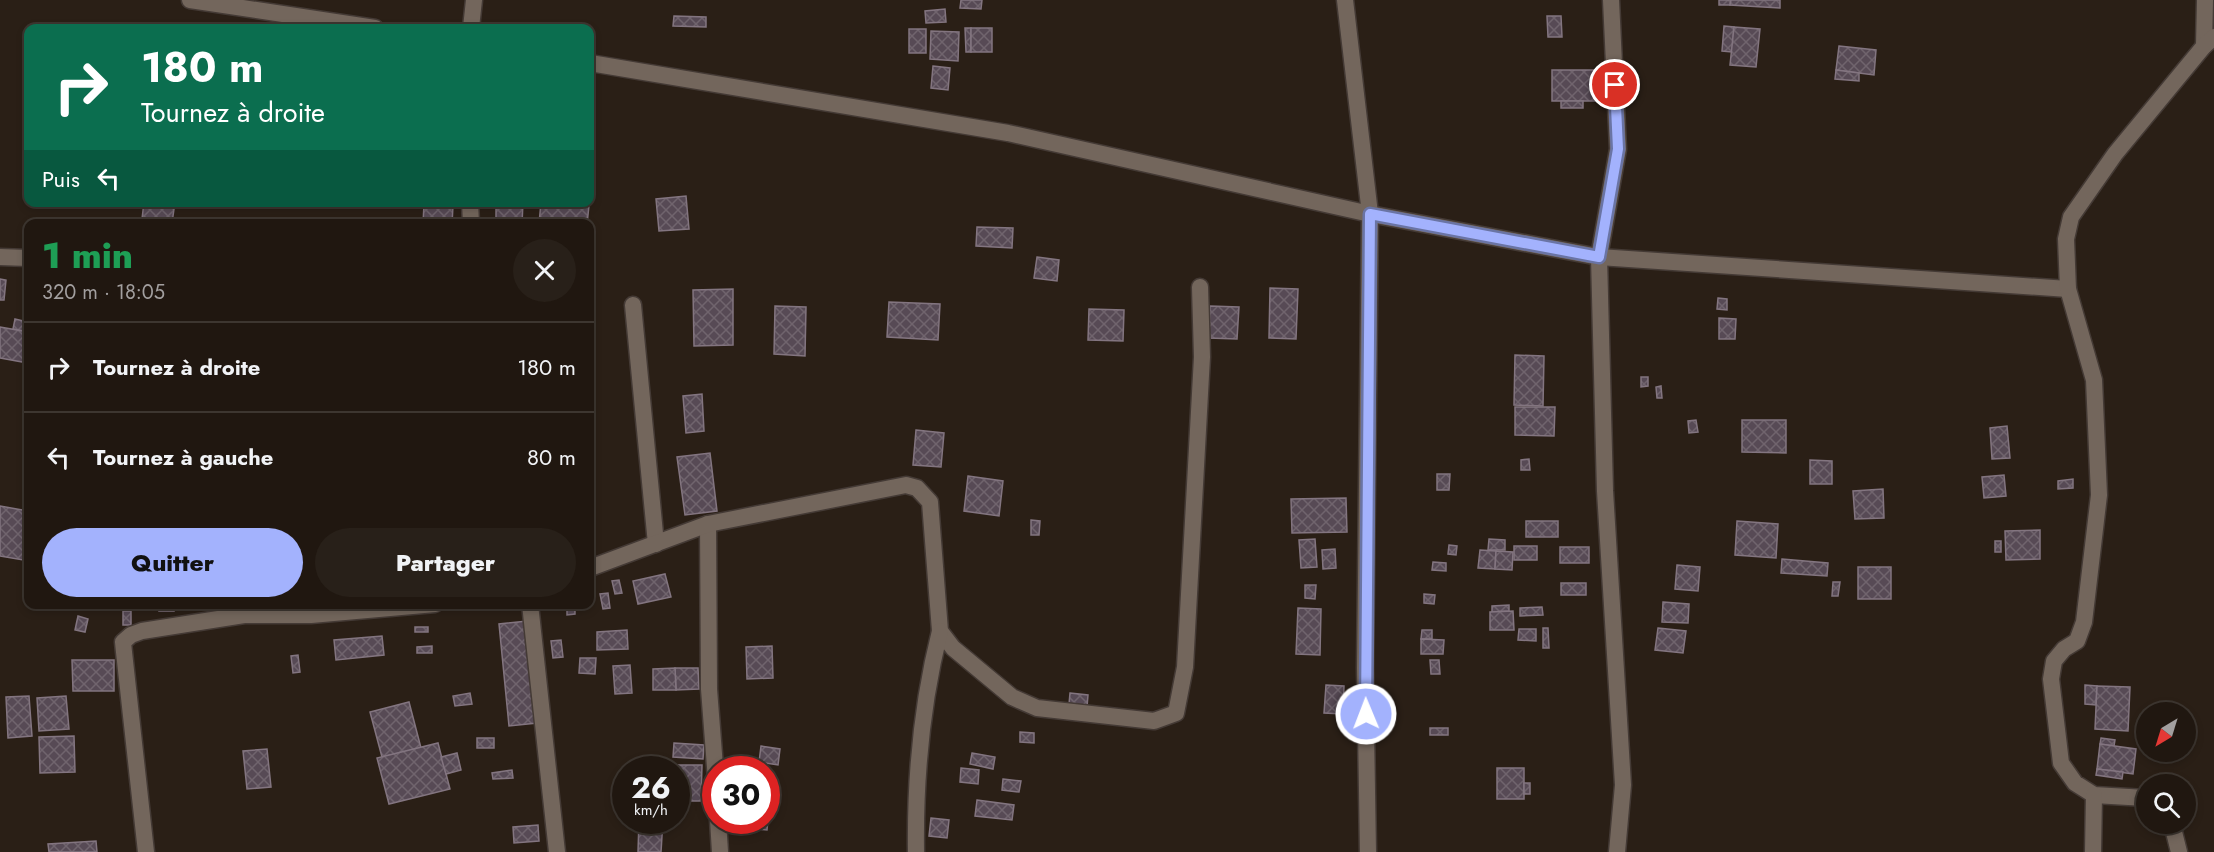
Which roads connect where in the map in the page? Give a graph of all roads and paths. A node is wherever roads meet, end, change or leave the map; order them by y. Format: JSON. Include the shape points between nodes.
{"nodes":[{"id":1,"x":190,"y":0,"type":"edge"},
{"id":2,"x":474,"y":0,"type":"edge"},
{"id":3,"x":1345,"y":0,"type":"edge"},
{"id":4,"x":1611,"y":0,"type":"edge"},
{"id":5,"x":2205,"y":0,"type":"edge"},
{"id":6,"x":349,"y":24,"type":"edge"},
{"id":7,"x":471,"y":24,"type":"edge"},
{"id":8,"x":2209,"y":42,"type":"edge"},
{"id":9,"x":594,"y":64,"type":"edge"},
{"id":10,"x":1370,"y":214,"type":"junction"},
{"id":11,"x":0,"y":257,"type":"edge"},
{"id":12,"x":1599,"y":257,"type":"junction"},
{"id":13,"x":24,"y":258,"type":"edge"},
{"id":14,"x":1200,"y":287,"type":"dead end"},
{"id":15,"x":2068,"y":290,"type":"junction"},
{"id":16,"x":633,"y":306,"type":"dead end"},
{"id":17,"x":708,"y":524,"type":"junction"},
{"id":18,"x":656,"y":544,"type":"junction"},
{"id":19,"x":594,"y":567,"type":"edge"},
{"id":20,"x":332,"y":609,"type":"edge"},
{"id":21,"x":531,"y":609,"type":"edge"},
{"id":22,"x":311,"y":610,"type":"edge"},
{"id":23,"x":940,"y":631,"type":"junction"},
{"id":24,"x":714,"y":756,"type":"edge"},
{"id":25,"x":2094,"y":795,"type":"junction"},
{"id":26,"x":2136,"y":797,"type":"edge"},
{"id":27,"x":719,"y":834,"type":"edge"},
{"id":28,"x":2174,"y":834,"type":"edge"},
{"id":29,"x":146,"y":852,"type":"edge"},
{"id":30,"x":557,"y":852,"type":"edge"},
{"id":31,"x":720,"y":852,"type":"edge"},
{"id":32,"x":916,"y":852,"type":"edge"},
{"id":33,"x":1368,"y":852,"type":"edge"},
{"id":34,"x":1617,"y":852,"type":"edge"},
{"id":35,"x":2093,"y":852,"type":"edge"},
{"id":36,"x":2179,"y":852,"type":"edge"}],
"edges":[{"from":1,"to":6,"type":"street"},
{"from":2,"to":7,"type":"street"},
{"from":3,"to":10,"type":"street"},
{"from":4,"to":12,"type":"street","via":[[1618,149]]},
{"from":5,"to":8,"type":"street"},
{"from":8,"to":15,"type":"street","via":[[2115,154],[2071,217],[2066,239]]},
{"from":9,"to":10,"type":"street","via":[[1008,134]]},
{"from":10,"to":12,"type":"street"},
{"from":10,"to":33,"type":"street","via":[[1365,668]]},
{"from":11,"to":13,"type":"street"},
{"from":12,"to":15,"type":"street"},
{"from":12,"to":34,"type":"street","via":[[1605,491],[1623,785]]},
{"from":14,"to":23,"type":"street","via":[[1202,357],[1186,655],[1176,713],[1154,721],[1037,708],[1012,697],[953,648]]},
{"from":15,"to":25,"type":"street","via":[[2094,380],[2099,495],[2084,622],[2077,641],[2054,662],[2051,680],[2061,763],[2075,783]]},
{"from":16,"to":18,"type":"street"},
{"from":17,"to":18,"type":"street"},
{"from":17,"to":23,"type":"street","via":[[906,485],[917,488],[930,502]]},
{"from":17,"to":24,"type":"street","via":[[709,689]]},
{"from":18,"to":19,"type":"street"},
{"from":20,"to":22,"type":"street"},
{"from":21,"to":30,"type":"street"},
{"from":22,"to":29,"type":"street","via":[[244,615],[142,631],[123,642]]},
{"from":23,"to":32,"type":"street","via":[[930,668],[915,810]]},
{"from":25,"to":26,"type":"street"},
{"from":25,"to":35,"type":"street"},
{"from":27,"to":31,"type":"street"},
{"from":28,"to":36,"type":"street"}]}
